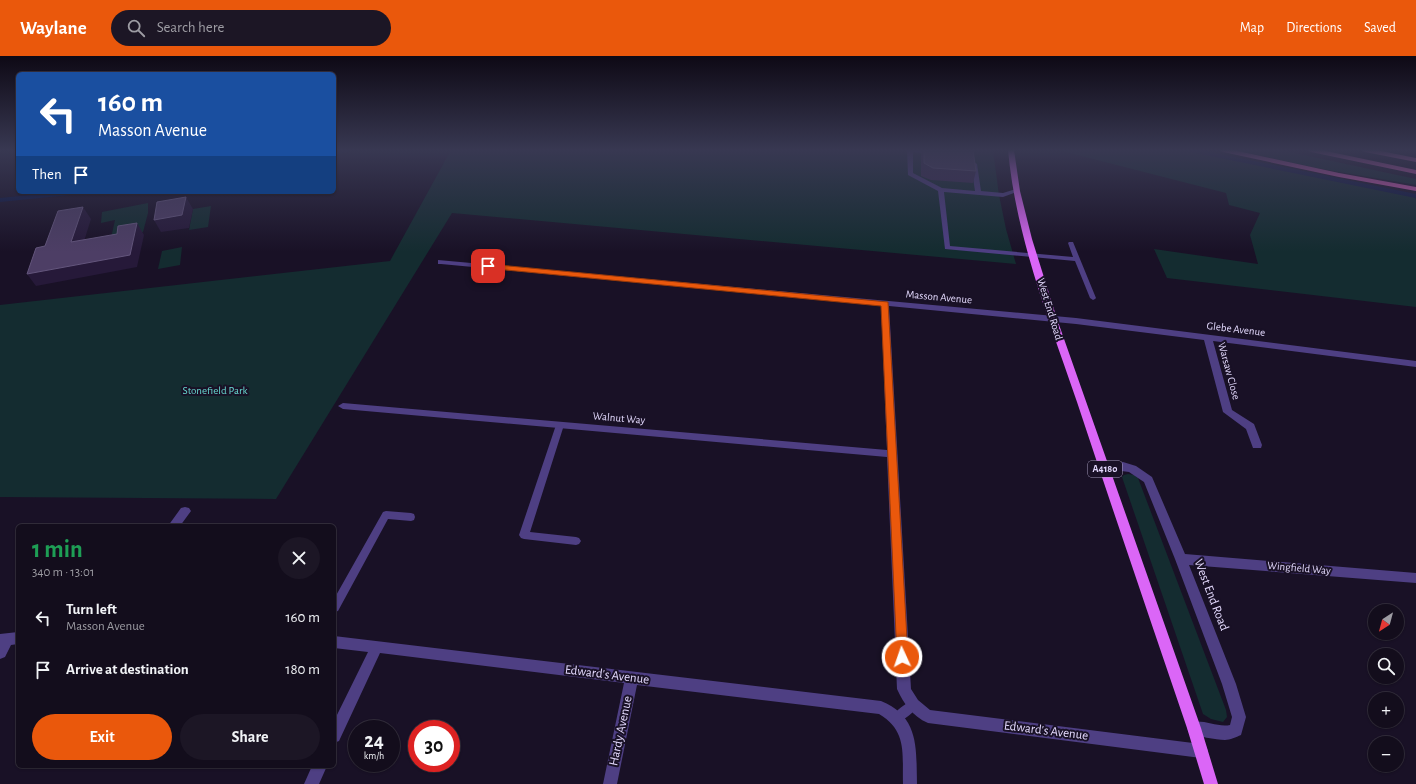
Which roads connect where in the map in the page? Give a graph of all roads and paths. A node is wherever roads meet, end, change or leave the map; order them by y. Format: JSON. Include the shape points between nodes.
{"nodes":[{"id":1,"x":929,"y":184,"type":"edge"},
{"id":2,"x":977,"y":184,"type":"edge"},
{"id":3,"x":1015,"y":184,"type":"edge"},
{"id":4,"x":1388,"y":184,"type":"edge"},
{"id":5,"x":1416,"y":189,"type":"edge"},
{"id":6,"x":941,"y":190,"type":"junction"},
{"id":7,"x":1016,"y":191,"type":"junction"},
{"id":8,"x":978,"y":193,"type":"junction"},
{"id":9,"x":1071,"y":243,"type":"dead end"},
{"id":10,"x":1034,"y":256,"type":"junction"},
{"id":11,"x":1077,"y":258,"type":"junction"},
{"id":12,"x":441,"y":262,"type":"dead end"},
{"id":13,"x":1093,"y":298,"type":"dead end"},
{"id":14,"x":885,"y":304,"type":"junction"},
{"id":15,"x":1052,"y":319,"type":"junction"},
{"id":16,"x":1208,"y":338,"type":"junction"},
{"id":17,"x":1415,"y":365,"type":"edge"},
{"id":18,"x":343,"y":406,"type":"dead end"},
{"id":19,"x":560,"y":425,"type":"junction"},
{"id":20,"x":1257,"y":445,"type":"dead end"},
{"id":21,"x":893,"y":454,"type":"junction"},
{"id":22,"x":1103,"y":465,"type":"junction"},
{"id":23,"x":185,"y":511,"type":"dead end"},
{"id":24,"x":411,"y":517,"type":"dead end"},
{"id":25,"x":175,"y":524,"type":"edge"},
{"id":26,"x":576,"y":541,"type":"dead end"},
{"id":27,"x":1181,"y":559,"type":"junction"},
{"id":28,"x":1416,"y":578,"type":"edge"},
{"id":29,"x":336,"y":604,"type":"edge"},
{"id":30,"x":8,"y":639,"type":"edge"},
{"id":31,"x":336,"y":642,"type":"edge"},
{"id":32,"x":377,"y":647,"type":"junction"},
{"id":33,"x":0,"y":653,"type":"edge"},
{"id":34,"x":632,"y":678,"type":"junction"},
{"id":35,"x":913,"y":705,"type":"junction"},
{"id":36,"x":897,"y":718,"type":"junction"},
{"id":37,"x":1194,"y":728,"type":"junction"},
{"id":38,"x":336,"y":732,"type":"edge"},
{"id":39,"x":1201,"y":751,"type":"junction"},
{"id":40,"x":319,"y":768,"type":"edge"},
{"id":41,"x":311,"y":784,"type":"edge"},
{"id":42,"x":610,"y":784,"type":"edge"},
{"id":43,"x":910,"y":784,"type":"edge"},
{"id":44,"x":1212,"y":784,"type":"edge"}],
"edges":[{"from":1,"to":6,"type":"lane"},
{"from":2,"to":8,"type":"lane"},
{"from":3,"to":7,"type":"main road","name":"West End Road","number":"A4180"},
{"from":4,"to":5,"type":"highway"},
{"from":6,"to":8,"type":"lane"},
{"from":6,"to":10,"type":"lane","via":[[947,248]]},
{"from":7,"to":8,"type":"lane","via":[[1003,195]]},
{"from":7,"to":10,"type":"main road","name":"West End Road","number":"A4180"},
{"from":9,"to":11,"type":"lane"},
{"from":10,"to":11,"type":"lane"},
{"from":10,"to":15,"type":"main road","name":"West End Road","number":"A4180"},
{"from":11,"to":13,"type":"lane"},
{"from":12,"to":14,"type":"street","name":"Masson Avenue"},
{"from":14,"to":15,"type":"street","name":"Masson Avenue"},
{"from":14,"to":21,"type":"street"},
{"from":15,"to":16,"type":"street","name":"Glebe Avenue"},
{"from":15,"to":22,"type":"main road","name":"West End Road","number":"A4180"},
{"from":16,"to":17,"type":"street","name":"Glebe Avenue"},
{"from":16,"to":20,"type":"street","name":"Warsaw Close","via":[[1228,412],[1250,427]]},
{"from":18,"to":19,"type":"street","name":"Walnut Way"},
{"from":19,"to":21,"type":"street","name":"Walnut Way"},
{"from":19,"to":26,"type":"lane","via":[[524,535]]},
{"from":21,"to":35,"type":"street","name":"Edward's Avenue","via":[[904,689]]},
{"from":22,"to":27,"type":"street","name":"West End Road","via":[[1138,470],[1148,480]]},
{"from":22,"to":37,"type":"main road","name":"West End Road","number":"A4180"},
{"from":23,"to":25,"type":"street"},
{"from":24,"to":29,"type":"lane","via":[[386,515]]},
{"from":27,"to":28,"type":"street","name":"Wingfield Way"},
{"from":27,"to":37,"type":"street","name":"West End Road","via":[[1239,717],[1236,730],[1225,733]]},
{"from":30,"to":33,"type":"street"},
{"from":31,"to":32,"type":"street","name":"Edward's Avenue"},
{"from":32,"to":34,"type":"street","name":"Edward's Avenue"},
{"from":32,"to":38,"type":"street"},
{"from":34,"to":36,"type":"street","name":"Edward's Avenue","via":[[881,708]]},
{"from":34,"to":42,"type":"street","name":"Hardy Avenue"},
{"from":35,"to":36,"type":"lane"},
{"from":35,"to":39,"type":"street","name":"Edward's Avenue","via":[[928,716]]},
{"from":36,"to":43,"type":"street","via":[[908,736]]},
{"from":37,"to":39,"type":"main road","name":"West End Road","number":"A4180"},
{"from":39,"to":44,"type":"main road","name":"West End Road","number":"A4180"},
{"from":40,"to":41,"type":"street"}]}
